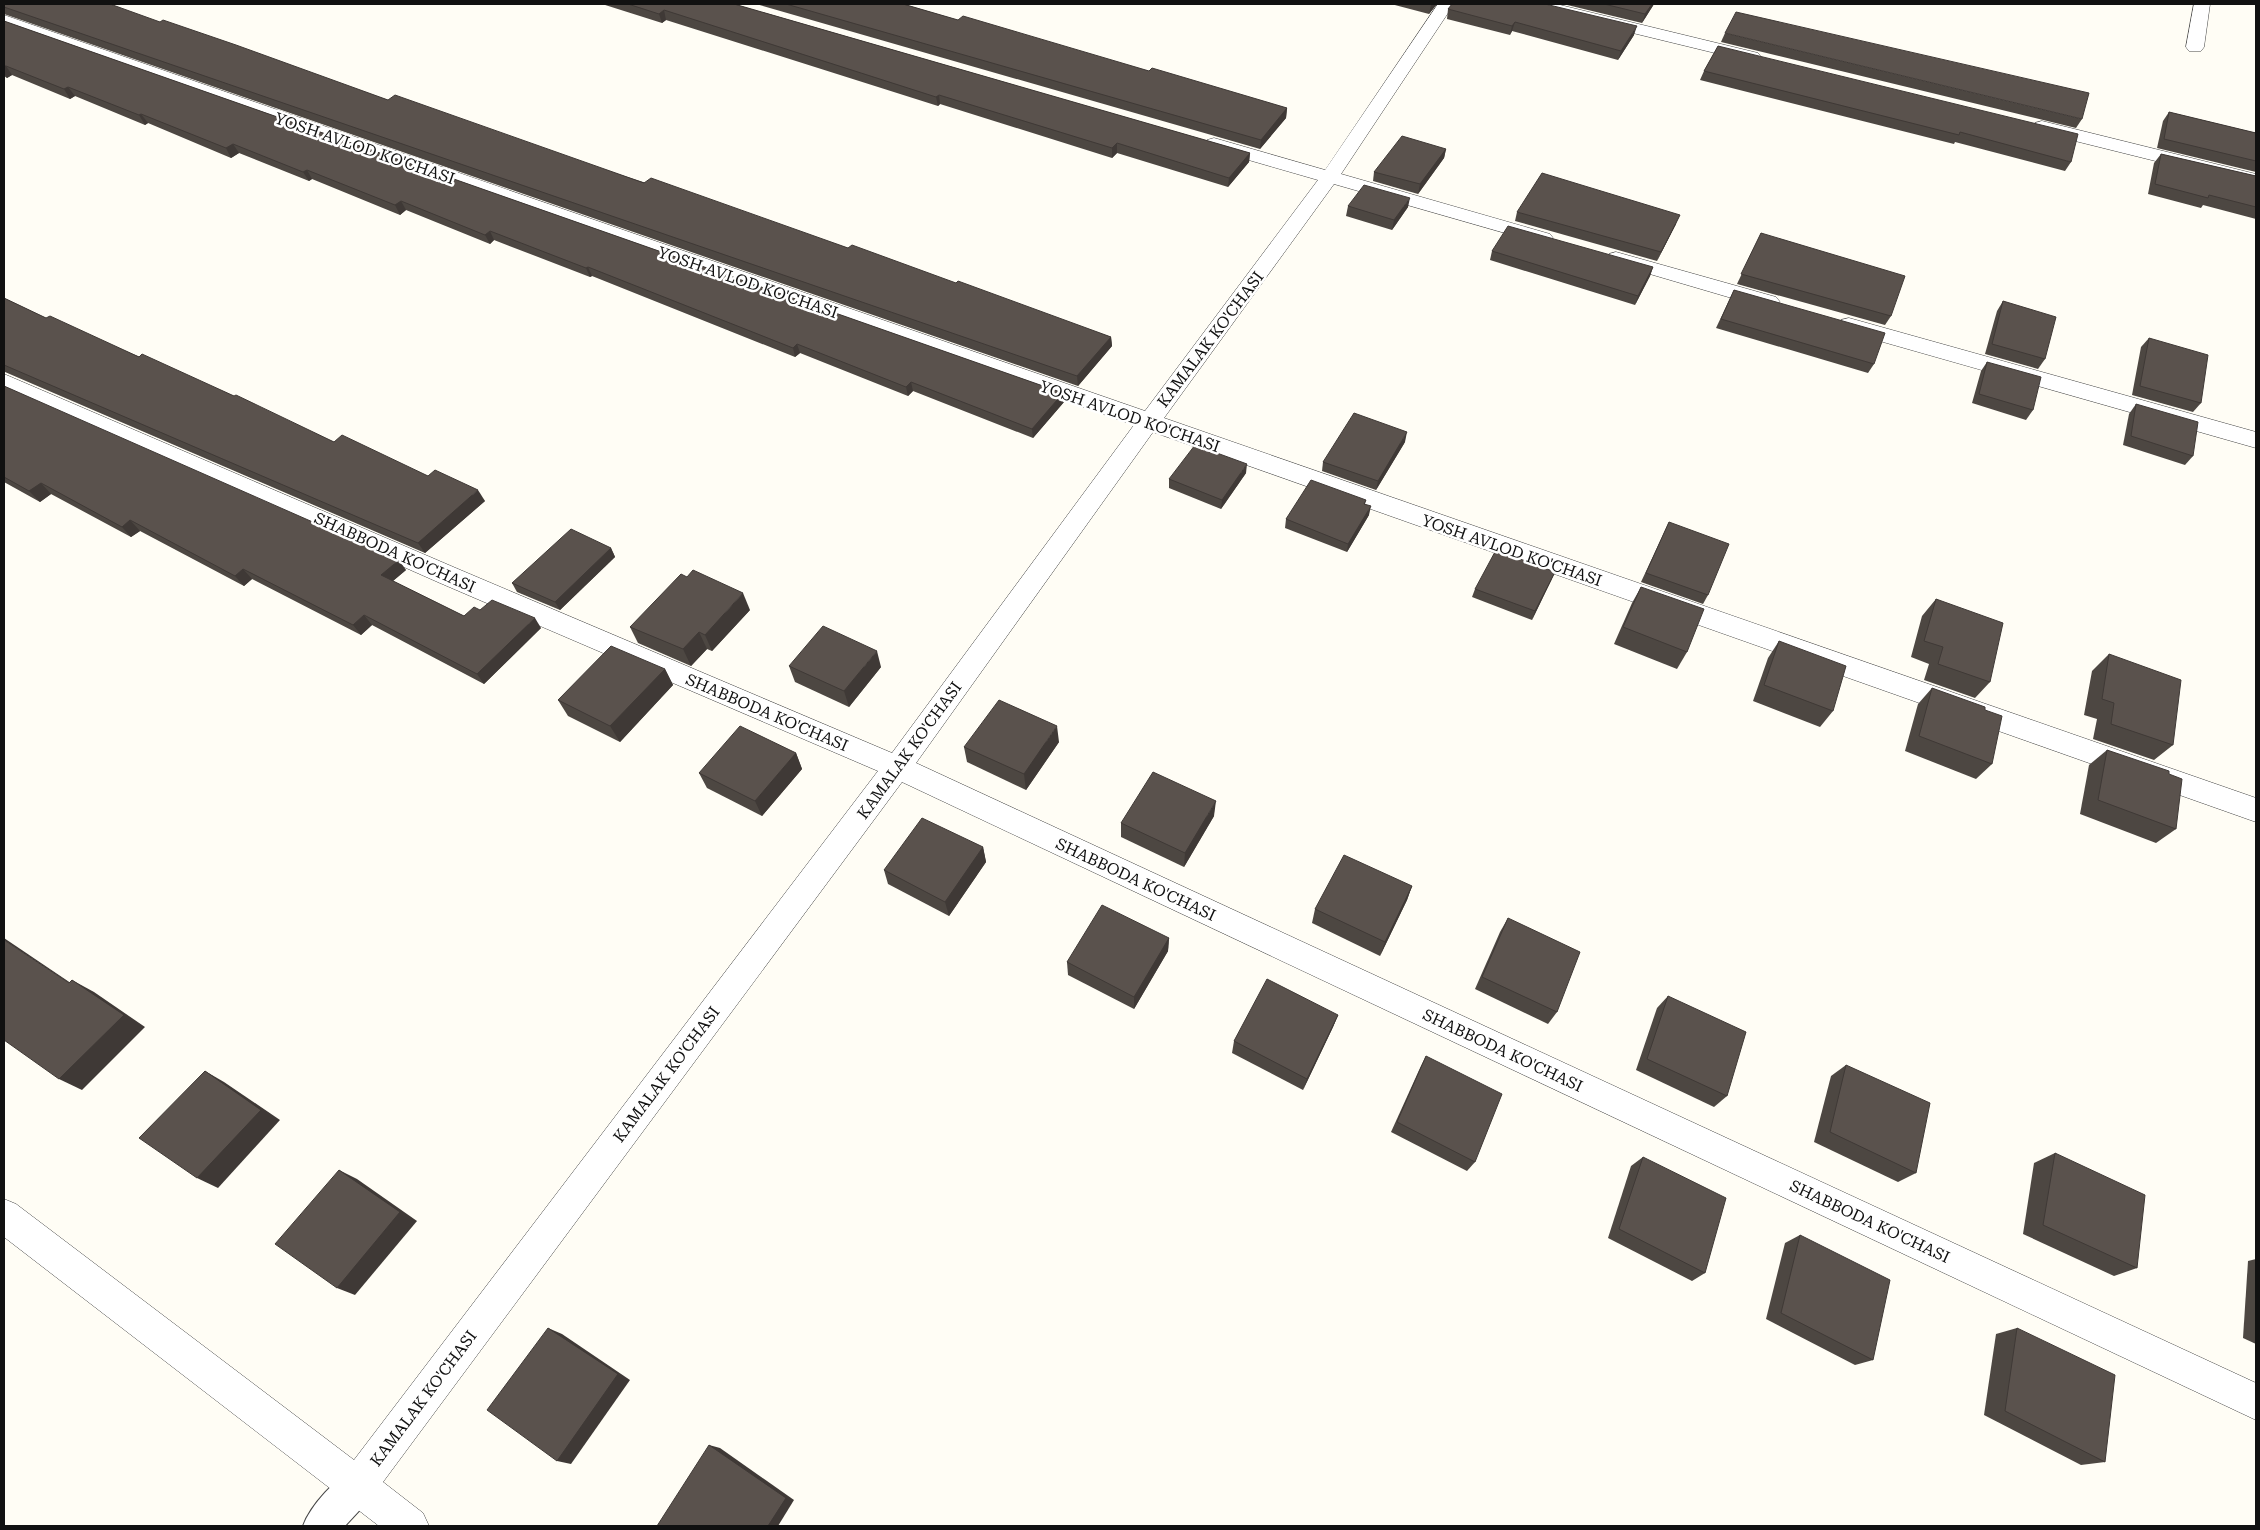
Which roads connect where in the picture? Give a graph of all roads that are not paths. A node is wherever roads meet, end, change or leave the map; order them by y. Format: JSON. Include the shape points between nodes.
{"nodes":[{"id":1,"x":1446,"y":4,"type":"edge"},
{"id":2,"x":1536,"y":4,"type":"edge"},
{"id":3,"x":2202,"y":4,"type":"edge"},
{"id":4,"x":4,"y":20,"type":"edge"},
{"id":5,"x":2195,"y":48,"type":"dead end"},
{"id":6,"x":1766,"y":60,"type":"edge"},
{"id":7,"x":2026,"y":124,"type":"edge"},
{"id":8,"x":1197,"y":139,"type":"edge"},
{"id":9,"x":1330,"y":178,"type":"junction"},
{"id":10,"x":2256,"y":180,"type":"edge"},
{"id":11,"x":1559,"y":242,"type":"edge"},
{"id":12,"x":1598,"y":253,"type":"edge"},
{"id":13,"x":1788,"y":307,"type":"edge"},
{"id":14,"x":1827,"y":318,"type":"edge"},
{"id":15,"x":4,"y":381,"type":"edge"},
{"id":16,"x":1148,"y":423,"type":"junction"},
{"id":17,"x":2256,"y":440,"type":"edge"},
{"id":18,"x":897,"y":767,"type":"junction"},
{"id":19,"x":2256,"y":810,"type":"edge"},
{"id":20,"x":4,"y":1216,"type":"edge"},
{"id":21,"x":2256,"y":1402,"type":"edge"},
{"id":22,"x":357,"y":1486,"type":"junction"},
{"id":23,"x":321,"y":1526,"type":"edge"},
{"id":24,"x":410,"y":1526,"type":"edge"}],
"edges":[{"from":1,"to":9,"type":"street","name":"KAMALAK KO'CHASI"},
{"from":2,"to":6,"type":"street"},
{"from":3,"to":5,"type":"street"},
{"from":4,"to":16,"type":"street","name":"YOSH AVLOD KO'CHASI"},
{"from":7,"to":10,"type":"street"},
{"from":8,"to":9,"type":"street"},
{"from":9,"to":11,"type":"street"},
{"from":9,"to":16,"type":"street","name":"KAMALAK KO'CHASI"},
{"from":12,"to":13,"type":"street"},
{"from":14,"to":17,"type":"street"},
{"from":15,"to":18,"type":"street","name":"SHABBODA KO'CHASI"},
{"from":16,"to":18,"type":"street","name":"KAMALAK KO'CHASI"},
{"from":16,"to":19,"type":"street","name":"YOSH AVLOD KO'CHASI"},
{"from":18,"to":21,"type":"street","name":"SHABBODA KO'CHASI"},
{"from":18,"to":22,"type":"street","name":"KAMALAK KO'CHASI"},
{"from":20,"to":22,"type":"street"},
{"from":22,"to":23,"type":"lane"},
{"from":22,"to":24,"type":"street"}]}
